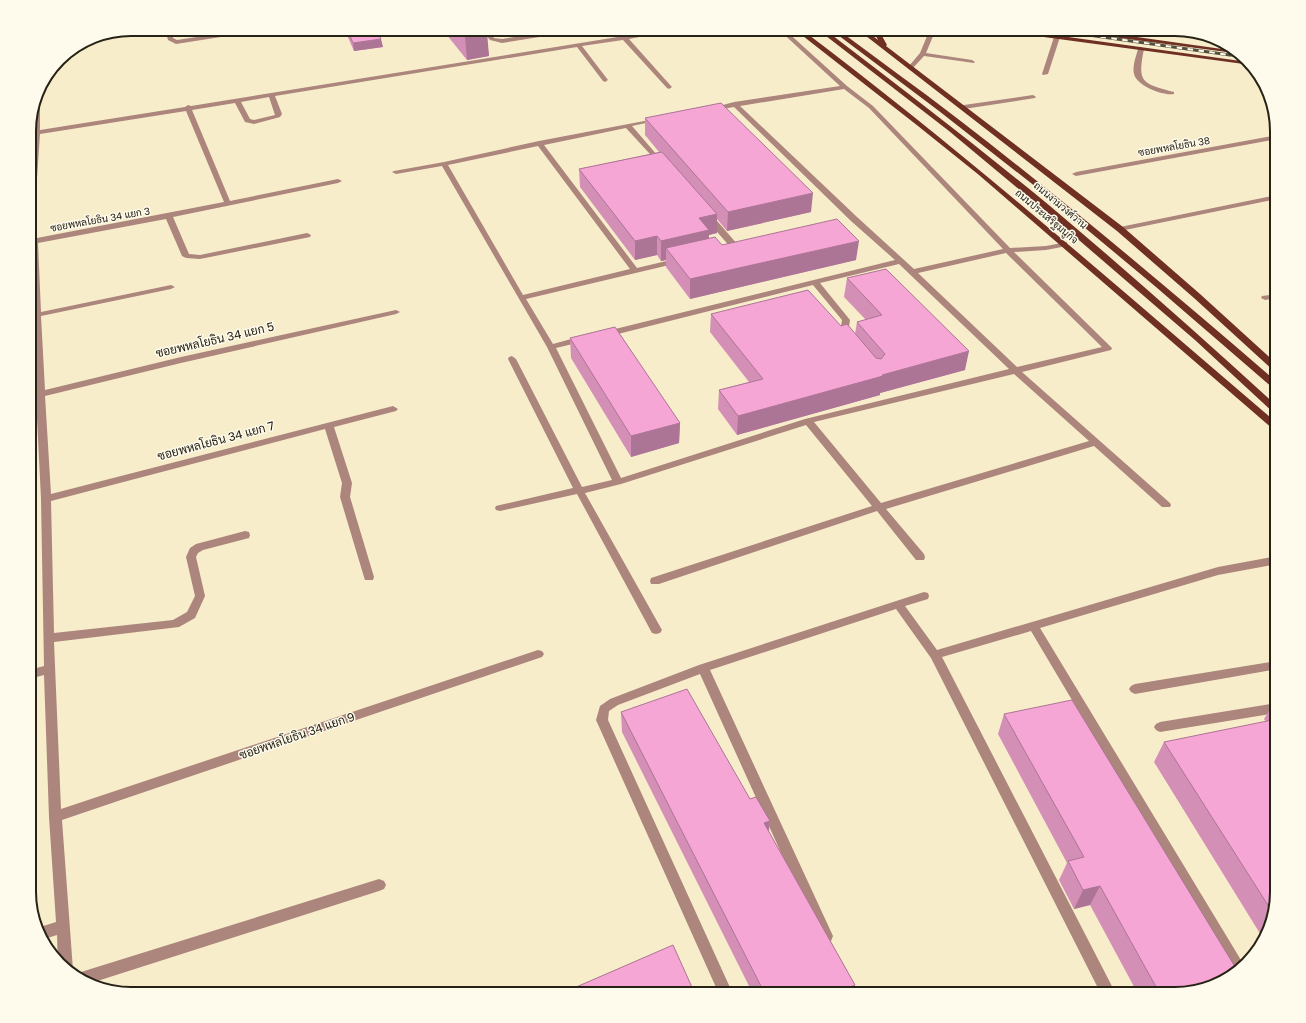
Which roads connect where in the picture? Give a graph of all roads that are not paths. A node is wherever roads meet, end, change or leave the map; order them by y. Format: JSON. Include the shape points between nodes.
{"nodes":[{"id":1,"x":169,"y":36,"type":"edge"},
{"id":2,"x":215,"y":36,"type":"edge"},
{"id":3,"x":490,"y":36,"type":"edge"},
{"id":4,"x":533,"y":36,"type":"edge"},
{"id":5,"x":637,"y":36,"type":"edge"},
{"id":6,"x":790,"y":36,"type":"edge"},
{"id":7,"x":807,"y":36,"type":"edge"},
{"id":8,"x":829,"y":36,"type":"edge"},
{"id":9,"x":842,"y":36,"type":"edge"},
{"id":10,"x":870,"y":36,"type":"edge"},
{"id":11,"x":879,"y":36,"type":"edge"},
{"id":12,"x":931,"y":36,"type":"edge"},
{"id":13,"x":1050,"y":36,"type":"edge"},
{"id":14,"x":1073,"y":36,"type":"edge"},
{"id":15,"x":1117,"y":36,"type":"edge"},
{"id":16,"x":1145,"y":36,"type":"edge"},
{"id":17,"x":1057,"y":37,"type":"junction"},
{"id":18,"x":625,"y":38,"type":"junction"},
{"id":19,"x":578,"y":45,"type":"junction"},
{"id":20,"x":1218,"y":47,"type":"edge"},
{"id":21,"x":886,"y":48,"type":"junction"},
{"id":22,"x":1141,"y":49,"type":"junction"},
{"id":23,"x":1225,"y":51,"type":"edge"},
{"id":24,"x":923,"y":54,"type":"junction"},
{"id":25,"x":1237,"y":60,"type":"edge"},
{"id":26,"x":972,"y":62,"type":"dead end"},
{"id":27,"x":1241,"y":63,"type":"edge"},
{"id":28,"x":910,"y":67,"type":"junction"},
{"id":29,"x":1045,"y":74,"type":"dead end"},
{"id":30,"x":605,"y":80,"type":"dead end"},
{"id":31,"x":845,"y":87,"type":"junction"},
{"id":32,"x":670,"y":88,"type":"dead end"},
{"id":33,"x":1172,"y":93,"type":"dead end"},
{"id":34,"x":271,"y":94,"type":"junction"},
{"id":35,"x":1033,"y":97,"type":"dead end"},
{"id":36,"x":237,"y":100,"type":"junction"},
{"id":37,"x":734,"y":104,"type":"junction"},
{"id":38,"x":188,"y":107,"type":"junction"},
{"id":39,"x":964,"y":107,"type":"junction"},
{"id":40,"x":704,"y":110,"type":"edge"},
{"id":41,"x":666,"y":117,"type":"edge"},
{"id":42,"x":37,"y":119,"type":"edge"},
{"id":43,"x":627,"y":125,"type":"junction"},
{"id":44,"x":37,"y":133,"type":"junction"},
{"id":45,"x":1270,"y":138,"type":"edge"},
{"id":46,"x":36,"y":143,"type":"edge"},
{"id":47,"x":539,"y":143,"type":"junction"},
{"id":48,"x":444,"y":164,"type":"junction"},
{"id":49,"x":668,"y":171,"type":"edge"},
{"id":50,"x":396,"y":172,"type":"dead end"},
{"id":51,"x":1076,"y":174,"type":"dead end"},
{"id":52,"x":338,"y":181,"type":"dead end"},
{"id":53,"x":1270,"y":198,"type":"edge"},
{"id":54,"x":228,"y":204,"type":"junction"},
{"id":55,"x":704,"y":212,"type":"edge"},
{"id":56,"x":169,"y":216,"type":"junction"},
{"id":57,"x":1120,"y":229,"type":"junction"},
{"id":58,"x":307,"y":235,"type":"dead end"},
{"id":59,"x":36,"y":241,"type":"edge"},
{"id":60,"x":1064,"y":244,"type":"junction"},
{"id":61,"x":735,"y":247,"type":"edge"},
{"id":62,"x":1008,"y":250,"type":"junction"},
{"id":63,"x":689,"y":258,"type":"edge"},
{"id":64,"x":901,"y":261,"type":"junction"},
{"id":65,"x":635,"y":271,"type":"junction"},
{"id":66,"x":911,"y":272,"type":"junction"},
{"id":67,"x":815,"y":282,"type":"junction"},
{"id":68,"x":171,"y":287,"type":"dead end"},
{"id":69,"x":1270,"y":297,"type":"edge"},
{"id":70,"x":521,"y":298,"type":"junction"},
{"id":71,"x":1265,"y":298,"type":"dead end"},
{"id":72,"x":396,"y":312,"type":"dead end"},
{"id":73,"x":36,"y":315,"type":"joint"},
{"id":74,"x":852,"y":345,"type":"edge"},
{"id":75,"x":551,"y":347,"type":"junction"},
{"id":76,"x":512,"y":359,"type":"dead end"},
{"id":77,"x":1270,"y":363,"type":"edge"},
{"id":78,"x":1016,"y":371,"type":"junction"},
{"id":79,"x":1270,"y":381,"type":"edge"},
{"id":80,"x":41,"y":395,"type":"junction"},
{"id":81,"x":36,"y":396,"type":"edge"},
{"id":82,"x":1270,"y":405,"type":"edge"},
{"id":83,"x":393,"y":409,"type":"dead end"},
{"id":84,"x":808,"y":421,"type":"junction"},
{"id":85,"x":1270,"y":422,"type":"edge"},
{"id":86,"x":329,"y":426,"type":"junction"},
{"id":87,"x":1096,"y":442,"type":"junction"},
{"id":88,"x":618,"y":482,"type":"junction"},
{"id":89,"x":578,"y":490,"type":"junction"},
{"id":90,"x":46,"y":499,"type":"junction"},
{"id":91,"x":1166,"y":505,"type":"dead end"},
{"id":92,"x":878,"y":507,"type":"junction"},
{"id":93,"x":500,"y":508,"type":"dead end"},
{"id":94,"x":245,"y":535,"type":"dead end"},
{"id":95,"x":920,"y":557,"type":"dead end"},
{"id":96,"x":1270,"y":561,"type":"edge"},
{"id":97,"x":369,"y":577,"type":"dead end"},
{"id":98,"x":655,"y":581,"type":"dead end"},
{"id":99,"x":924,"y":596,"type":"dead end"},
{"id":100,"x":898,"y":604,"type":"junction"},
{"id":101,"x":1034,"y":627,"type":"junction"},
{"id":102,"x":656,"y":630,"type":"dead end"},
{"id":103,"x":50,"y":638,"type":"junction"},
{"id":104,"x":538,"y":654,"type":"dead end"},
{"id":105,"x":935,"y":655,"type":"junction"},
{"id":106,"x":1270,"y":666,"type":"edge"},
{"id":107,"x":702,"y":668,"type":"junction"},
{"id":108,"x":50,"y":669,"type":"junction"},
{"id":109,"x":36,"y":673,"type":"edge"},
{"id":110,"x":1135,"y":689,"type":"dead end"},
{"id":111,"x":1270,"y":709,"type":"edge"},
{"id":112,"x":1160,"y":727,"type":"dead end"},
{"id":113,"x":55,"y":817,"type":"junction"},
{"id":114,"x":379,"y":885,"type":"dead end"},
{"id":115,"x":63,"y":926,"type":"junction"},
{"id":116,"x":45,"y":932,"type":"edge"},
{"id":117,"x":830,"y":945,"type":"edge"},
{"id":118,"x":65,"y":960,"type":"edge"},
{"id":119,"x":1237,"y":963,"type":"edge"},
{"id":120,"x":89,"y":977,"type":"edge"},
{"id":121,"x":723,"y":987,"type":"edge"},
{"id":122,"x":1105,"y":987,"type":"edge"}],
"edges":[{"from":1,"to":2,"type":"street","via":[[176,42]]},
{"from":3,"to":4,"type":"street","via":[[502,41]]},
{"from":5,"to":18,"type":"street"},
{"from":6,"to":31,"type":"street"},
{"from":7,"to":60,"type":"main road","name":"ถนนประเสริฐมนูกิจ","via":[[919,123]]},
{"from":8,"to":82,"type":"main road","name":"ถนนงามวงศ์วาน","via":[[1047,208],[1198,338]]},
{"from":9,"to":79,"type":"main road","name":"ถนนงามวงศ์วาน","via":[[956,120],[1063,206]]},
{"from":10,"to":21,"type":"main road"},
{"from":11,"to":21,"type":"main road"},
{"from":12,"to":24,"type":"street"},
{"from":13,"to":17,"type":"main road"},
{"from":14,"to":25,"type":"main road"},
{"from":15,"to":23,"type":"main road"},
{"from":16,"to":20,"type":"main road"},
{"from":17,"to":22,"type":"main road"},
{"from":17,"to":29,"type":"street"},
{"from":18,"to":19,"type":"street"},
{"from":18,"to":32,"type":"street"},
{"from":19,"to":30,"type":"street"},
{"from":19,"to":34,"type":"street"},
{"from":21,"to":28,"type":"main road"},
{"from":22,"to":27,"type":"main road"},
{"from":22,"to":33,"type":"street","via":[[1136,68],[1142,81]]},
{"from":24,"to":26,"type":"street"},
{"from":24,"to":28,"type":"street"},
{"from":28,"to":39,"type":"main road"},
{"from":31,"to":37,"type":"street"},
{"from":31,"to":62,"type":"street","via":[[871,107]]},
{"from":34,"to":36,"type":"street"},
{"from":34,"to":36,"type":"street","via":[[278,116],[254,122],[247,121]]},
{"from":35,"to":39,"type":"street"},
{"from":36,"to":38,"type":"street"},
{"from":37,"to":40,"type":"street"},
{"from":37,"to":64,"type":"street","via":[[850,220]]},
{"from":38,"to":44,"type":"street"},
{"from":38,"to":54,"type":"street"},
{"from":39,"to":57,"type":"main road"},
{"from":41,"to":43,"type":"street"},
{"from":42,"to":44,"type":"street"},
{"from":43,"to":47,"type":"street"},
{"from":43,"to":49,"type":"street"},
{"from":44,"to":46,"type":"street"},
{"from":45,"to":51,"type":"street","name":"ซอยพหลโยธิน 38"},
{"from":47,"to":48,"type":"street"},
{"from":47,"to":65,"type":"street"},
{"from":48,"to":50,"type":"street"},
{"from":48,"to":70,"type":"street"},
{"from":52,"to":54,"type":"street","name":"ซอยพหลโยธิน 34 แยก 3"},
{"from":53,"to":57,"type":"street"},
{"from":54,"to":56,"type":"street","name":"ซอยพหลโยธิน 34 แยก 3"},
{"from":55,"to":61,"type":"street"},
{"from":56,"to":58,"type":"street","via":[[186,256],[192,257]]},
{"from":56,"to":59,"type":"street","name":"ซอยพหลโยธิน 34 แยก 3"},
{"from":57,"to":77,"type":"main road"},
{"from":60,"to":62,"type":"street","via":[[1046,248]]},
{"from":60,"to":85,"type":"main road","name":"ถนนประเสริฐมนูกิจ"},
{"from":62,"to":66,"type":"street"},
{"from":62,"to":78,"type":"street","via":[[1108,348]]},
{"from":63,"to":65,"type":"street"},
{"from":64,"to":66,"type":"street"},
{"from":64,"to":67,"type":"street"},
{"from":65,"to":70,"type":"street"},
{"from":66,"to":78,"type":"street"},
{"from":67,"to":74,"type":"street","via":[[846,320],[844,334]]},
{"from":67,"to":75,"type":"street"},
{"from":68,"to":73,"type":"street"},
{"from":69,"to":71,"type":"street"},
{"from":70,"to":75,"type":"street"},
{"from":72,"to":80,"type":"street","name":"ซอยพหลโยธิน 34 แยก 5","via":[[180,360]]},
{"from":73,"to":80,"type":"street"},
{"from":75,"to":88,"type":"street"},
{"from":76,"to":89,"type":"street"},
{"from":78,"to":84,"type":"street"},
{"from":78,"to":87,"type":"street"},
{"from":80,"to":81,"type":"street","name":"ซอยพหลโยธิน 34 แยก 5"},
{"from":80,"to":90,"type":"street"},
{"from":83,"to":86,"type":"street","name":"ซอยพหลโยธิน 34 แยก 7"},
{"from":84,"to":88,"type":"street"},
{"from":84,"to":92,"type":"street"},
{"from":86,"to":90,"type":"street","name":"ซอยพหลโยธิน 34 แยก 7"},
{"from":86,"to":97,"type":"street","via":[[347,482],[345,497]]},
{"from":87,"to":91,"type":"street"},
{"from":87,"to":92,"type":"street"},
{"from":88,"to":89,"type":"street"},
{"from":89,"to":93,"type":"street"},
{"from":89,"to":102,"type":"street"},
{"from":90,"to":103,"type":"street"},
{"from":92,"to":95,"type":"street"},
{"from":92,"to":98,"type":"street"},
{"from":94,"to":103,"type":"street","via":[[200,547],[194,551],[192,557],[200,596],[191,615],[175,624]]},
{"from":96,"to":101,"type":"street","via":[[1218,571]]},
{"from":99,"to":100,"type":"street"},
{"from":100,"to":105,"type":"street"},
{"from":100,"to":107,"type":"street"},
{"from":101,"to":105,"type":"street"},
{"from":101,"to":119,"type":"street"},
{"from":103,"to":108,"type":"street"},
{"from":104,"to":113,"type":"street","name":"ซอยพหลโยธิน 34 แยก 9"},
{"from":105,"to":122,"type":"street"},
{"from":106,"to":110,"type":"street"},
{"from":107,"to":117,"type":"street"},
{"from":107,"to":121,"type":"street","via":[[614,702],[604,709],[602,720]]},
{"from":108,"to":109,"type":"street"},
{"from":108,"to":113,"type":"street"},
{"from":111,"to":112,"type":"street"},
{"from":113,"to":115,"type":"street"},
{"from":114,"to":120,"type":"street"},
{"from":115,"to":116,"type":"street"},
{"from":115,"to":118,"type":"street"}]}
